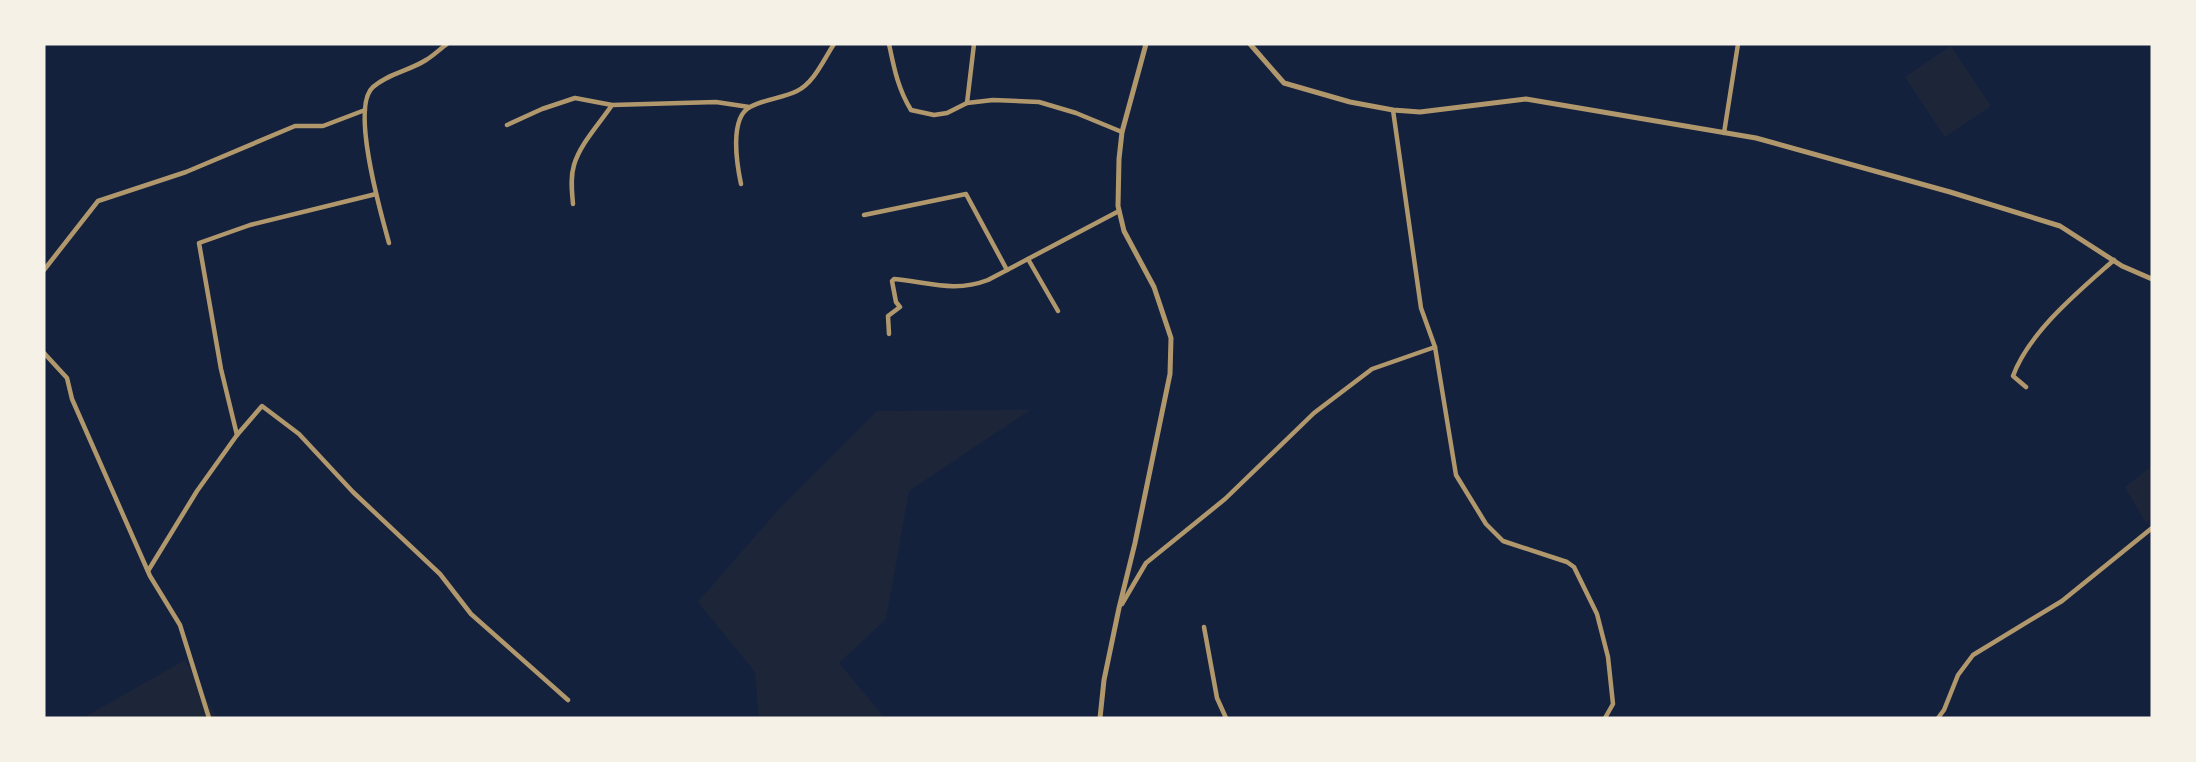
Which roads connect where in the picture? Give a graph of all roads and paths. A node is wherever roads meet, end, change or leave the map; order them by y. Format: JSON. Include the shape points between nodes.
{"nodes":[{"id":1,"x":447,"y":44,"type":"edge"},
{"id":2,"x":834,"y":44,"type":"edge"},
{"id":3,"x":889,"y":44,"type":"edge"},
{"id":4,"x":974,"y":44,"type":"edge"},
{"id":5,"x":1146,"y":44,"type":"edge"},
{"id":6,"x":1250,"y":44,"type":"edge"},
{"id":7,"x":1738,"y":44,"type":"edge"},
{"id":8,"x":967,"y":103,"type":"junction"},
{"id":9,"x":612,"y":104,"type":"junction"},
{"id":10,"x":749,"y":107,"type":"junction"},
{"id":11,"x":365,"y":110,"type":"junction"},
{"id":12,"x":1393,"y":110,"type":"junction"},
{"id":13,"x":507,"y":125,"type":"dead end"},
{"id":14,"x":1122,"y":132,"type":"junction"},
{"id":15,"x":1724,"y":133,"type":"junction"},
{"id":16,"x":741,"y":184,"type":"dead end"},
{"id":17,"x":376,"y":194,"type":"junction"},
{"id":18,"x":573,"y":204,"type":"dead end"},
{"id":19,"x":1119,"y":211,"type":"junction"},
{"id":20,"x":864,"y":215,"type":"dead end"},
{"id":21,"x":389,"y":243,"type":"dead end"},
{"id":22,"x":1027,"y":259,"type":"junction"},
{"id":23,"x":2113,"y":260,"type":"junction"},
{"id":24,"x":44,"y":270,"type":"edge"},
{"id":25,"x":1007,"y":270,"type":"junction"},
{"id":26,"x":2152,"y":279,"type":"edge"},
{"id":27,"x":1058,"y":310,"type":"dead end"},
{"id":28,"x":889,"y":334,"type":"dead end"},
{"id":29,"x":1435,"y":347,"type":"junction"},
{"id":30,"x":44,"y":353,"type":"edge"},
{"id":31,"x":2026,"y":387,"type":"dead end"},
{"id":32,"x":237,"y":435,"type":"junction"},
{"id":33,"x":2152,"y":529,"type":"edge"},
{"id":34,"x":148,"y":571,"type":"junction"},
{"id":35,"x":1119,"y":608,"type":"junction"},
{"id":36,"x":1204,"y":627,"type":"dead end"},
{"id":37,"x":568,"y":700,"type":"dead end"},
{"id":38,"x":209,"y":718,"type":"edge"},
{"id":39,"x":1100,"y":718,"type":"edge"},
{"id":40,"x":1226,"y":718,"type":"edge"},
{"id":41,"x":1605,"y":718,"type":"edge"},
{"id":42,"x":1938,"y":718,"type":"edge"}],
"edges":[{"from":1,"to":11,"type":"street","via":[[426,61],[386,77],[370,89]]},
{"from":2,"to":10,"type":"street","via":[[799,90]]},
{"from":3,"to":8,"type":"street","via":[[911,110],[934,115]]},
{"from":4,"to":8,"type":"street"},
{"from":5,"to":14,"type":"street"},
{"from":6,"to":12,"type":"street","via":[[1284,83],[1332,99]]},
{"from":7,"to":15,"type":"street"},
{"from":8,"to":14,"type":"street","via":[[1039,102]]},
{"from":9,"to":10,"type":"street","via":[[716,102]]},
{"from":9,"to":13,"type":"street","via":[[575,98]]},
{"from":9,"to":18,"type":"street","via":[[574,165]]},
{"from":10,"to":16,"type":"street","via":[[742,114],[735,154]]},
{"from":11,"to":17,"type":"street"},
{"from":11,"to":24,"type":"street","via":[[323,126],[295,126],[186,172],[98,201]]},
{"from":12,"to":15,"type":"street","via":[[1420,112],[1526,99]]},
{"from":12,"to":29,"type":"street","via":[[1421,308]]},
{"from":14,"to":19,"type":"street"},
{"from":15,"to":23,"type":"street","via":[[1937,188],[2060,226]]},
{"from":17,"to":21,"type":"street"},
{"from":17,"to":32,"type":"street","via":[[250,225],[199,243]]},
{"from":19,"to":22,"type":"street"},
{"from":19,"to":35,"type":"street","via":[[1124,231],[1154,287],[1171,338],[1170,374]]},
{"from":20,"to":25,"type":"street","via":[[965,194]]},
{"from":22,"to":25,"type":"street"},
{"from":22,"to":27,"type":"street"},
{"from":23,"to":26,"type":"street"},
{"from":23,"to":31,"type":"street","via":[[2020,358],[2013,376]]},
{"from":25,"to":28,"type":"street","via":[[971,286],[894,279],[900,307],[888,316]]},
{"from":29,"to":35,"type":"street","via":[[1373,369],[1314,414],[1225,499],[1146,563]]},
{"from":29,"to":41,"type":"street","via":[[1457,475],[1486,524],[1503,541],[1574,567],[1597,614],[1613,704]]},
{"from":30,"to":34,"type":"street","via":[[67,378],[72,399]]},
{"from":32,"to":34,"type":"street"},
{"from":32,"to":37,"type":"street","via":[[262,406],[299,434],[440,574],[471,614]]},
{"from":33,"to":42,"type":"street","via":[[2062,601],[1973,655]]},
{"from":34,"to":38,"type":"street","via":[[180,625]]},
{"from":35,"to":39,"type":"street"},
{"from":36,"to":40,"type":"street","via":[[1217,698]]}]}
